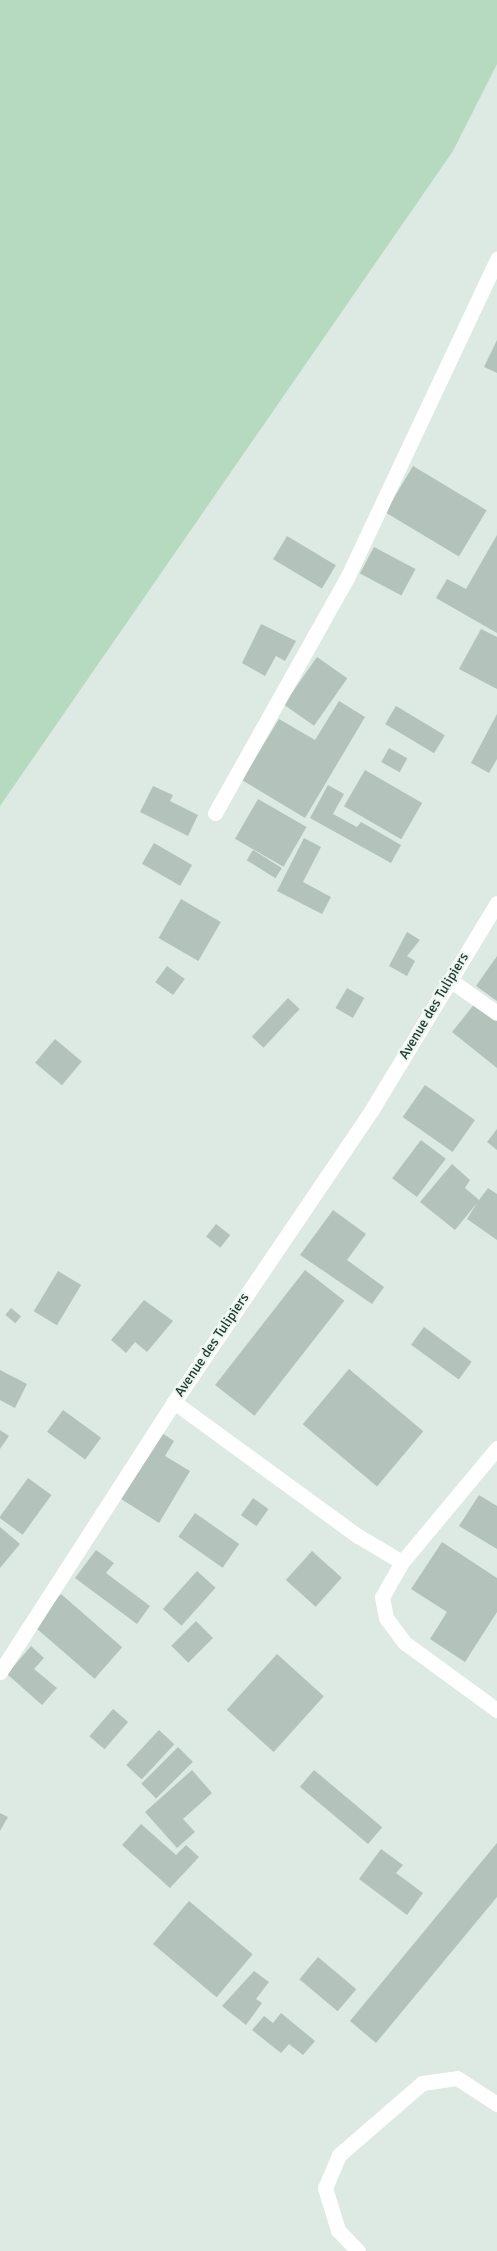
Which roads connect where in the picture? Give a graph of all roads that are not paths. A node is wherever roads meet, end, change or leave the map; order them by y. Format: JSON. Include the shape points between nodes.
{"nodes":[{"id":1,"x":497,"y":258,"type":"edge"},
{"id":2,"x":215,"y":813,"type":"dead end"},
{"id":3,"x":497,"y":903,"type":"edge"},
{"id":4,"x":450,"y":980,"type":"junction"},
{"id":5,"x":497,"y":1013,"type":"edge"},
{"id":6,"x":174,"y":1402,"type":"junction"},
{"id":7,"x":497,"y":1448,"type":"edge"},
{"id":8,"x":402,"y":1562,"type":"junction"},
{"id":9,"x":0,"y":1672,"type":"edge"},
{"id":10,"x":497,"y":1710,"type":"edge"},
{"id":11,"x":497,"y":2104,"type":"edge"},
{"id":12,"x":358,"y":2251,"type":"edge"}],
"edges":[{"from":1,"to":2,"type":"street","via":[[348,578]]},
{"from":3,"to":4,"type":"street","name":"Avenue des Tulipiers"},
{"from":4,"to":5,"type":"street"},
{"from":4,"to":6,"type":"street","name":"Avenue des Tulipiers","via":[[371,1110]]},
{"from":6,"to":8,"type":"street","name":"Avenue des Tulipiers","via":[[358,1536]]},
{"from":6,"to":9,"type":"street"},
{"from":7,"to":8,"type":"street"},
{"from":8,"to":10,"type":"street","via":[[382,1597],[391,1627],[424,1660]]},
{"from":11,"to":12,"type":"street","via":[[457,2078],[422,2083],[339,2156],[325,2188],[338,2230]]}]}
